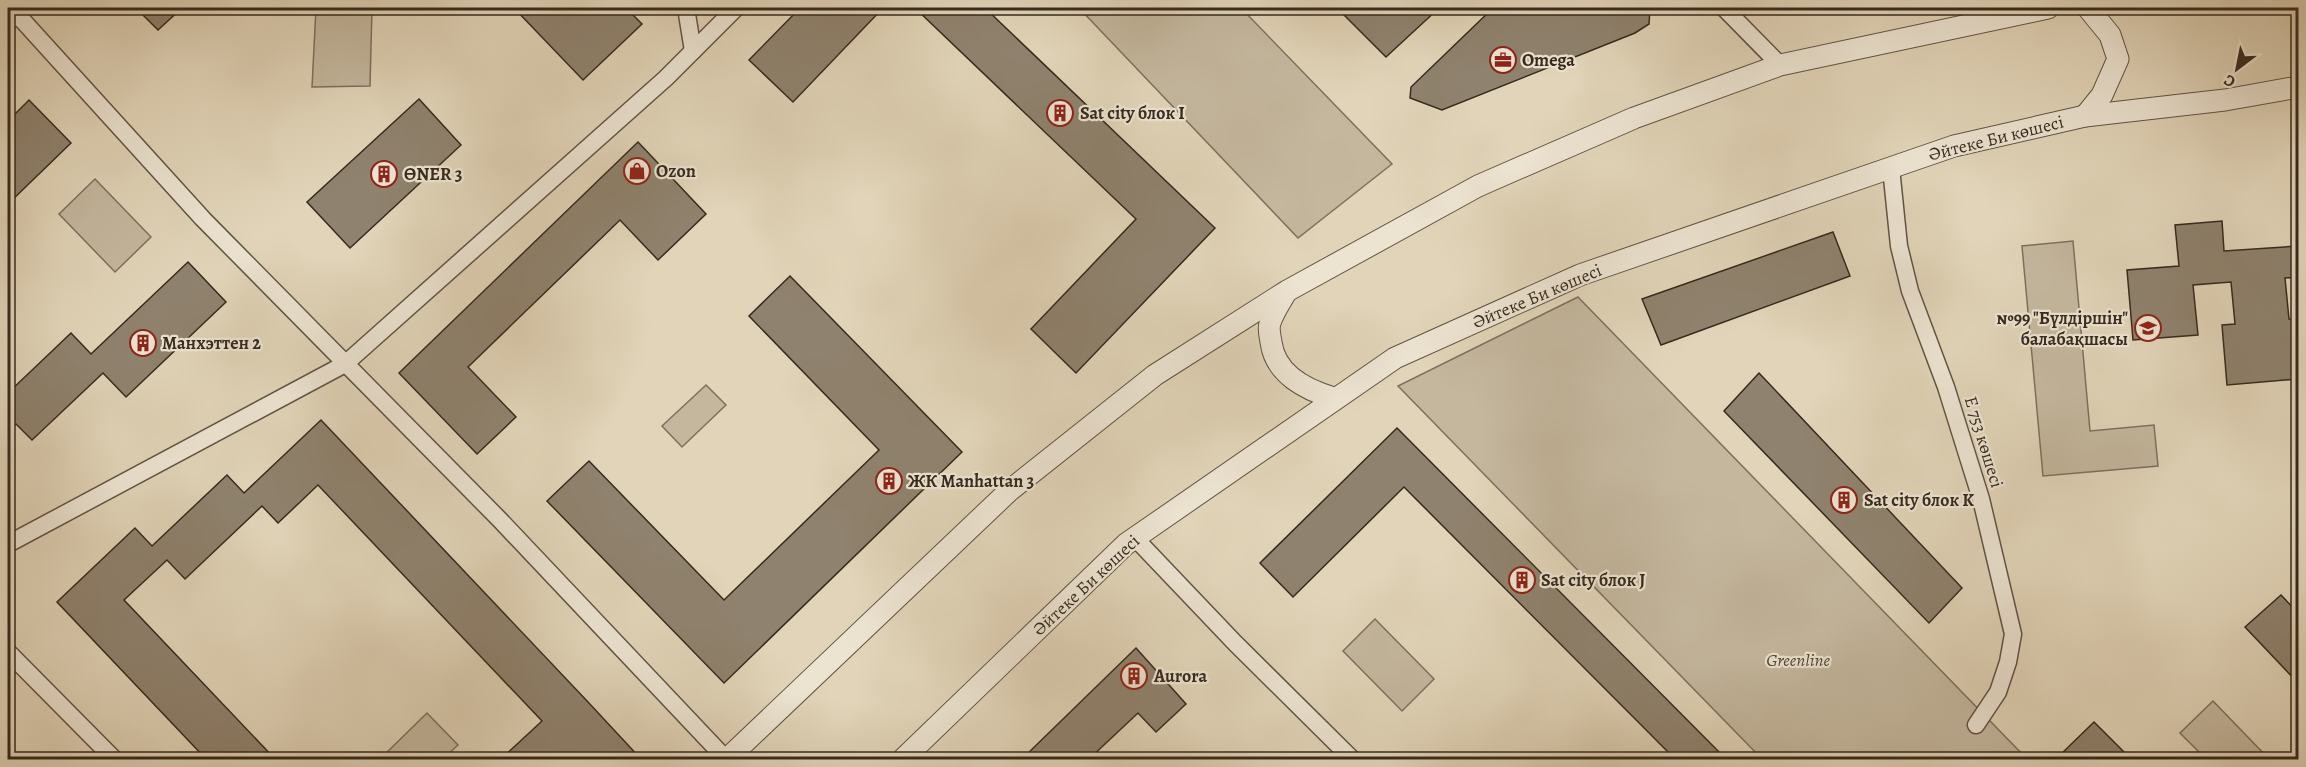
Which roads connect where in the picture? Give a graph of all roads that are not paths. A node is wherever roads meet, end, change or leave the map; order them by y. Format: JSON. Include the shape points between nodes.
{"nodes":[{"id":1,"x":686,"y":8,"type":"edge"},
{"id":2,"x":736,"y":8,"type":"edge"},
{"id":3,"x":1724,"y":8,"type":"edge"},
{"id":4,"x":2048,"y":8,"type":"edge"},
{"id":5,"x":2088,"y":8,"type":"edge"},
{"id":6,"x":14,"y":13,"type":"edge"},
{"id":7,"x":693,"y":51,"type":"junction"},
{"id":8,"x":1780,"y":65,"type":"junction"},
{"id":9,"x":2298,"y":87,"type":"edge"},
{"id":10,"x":2085,"y":116,"type":"junction"},
{"id":11,"x":1891,"y":168,"type":"junction"},
{"id":12,"x":1287,"y":291,"type":"junction"},
{"id":13,"x":345,"y":364,"type":"junction"},
{"id":14,"x":1334,"y":398,"type":"junction"},
{"id":15,"x":1135,"y":538,"type":"junction"},
{"id":16,"x":8,"y":544,"type":"edge"},
{"id":17,"x":8,"y":652,"type":"edge"},
{"id":18,"x":1976,"y":725,"type":"dead end"},
{"id":19,"x":115,"y":759,"type":"edge"},
{"id":20,"x":726,"y":759,"type":"edge"},
{"id":21,"x":902,"y":759,"type":"edge"},
{"id":22,"x":1353,"y":759,"type":"edge"}],
"edges":[{"from":1,"to":7,"type":"street"},
{"from":2,"to":7,"type":"street"},
{"from":3,"to":8,"type":"street"},
{"from":4,"to":8,"type":"street"},
{"from":5,"to":10,"type":"street","via":[[2110,35],[2118,59],[2102,95]]},
{"from":6,"to":13,"type":"street","via":[[204,219]]},
{"from":7,"to":13,"type":"street"},
{"from":8,"to":12,"type":"street","via":[[1634,118],[1478,186]]},
{"from":9,"to":10,"type":"street","name":"Әйтеке Би көшесі","via":[[2225,100]]},
{"from":10,"to":11,"type":"street","name":"Әйтеке Би көшесі","via":[[1954,146]]},
{"from":11,"to":14,"type":"street","name":"Әйтеке Би көшесі","via":[[1580,275],[1395,358]]},
{"from":11,"to":18,"type":"street","name":"Е 753 көшесі","via":[[1899,246],[1910,291],[1946,387],[1981,499],[2013,634],[1998,692]]},
{"from":12,"to":14,"type":"street","via":[[1269,325],[1279,365],[1291,378]]},
{"from":12,"to":20,"type":"street","via":[[1155,375],[1009,491]]},
{"from":13,"to":16,"type":"street"},
{"from":13,"to":20,"type":"street","via":[[500,520]]},
{"from":14,"to":15,"type":"street","name":"Әйтеке Би көшесі"},
{"from":15,"to":21,"type":"street","name":"Әйтеке Би көшесі"},
{"from":15,"to":22,"type":"street"},
{"from":17,"to":19,"type":"street"}]}
